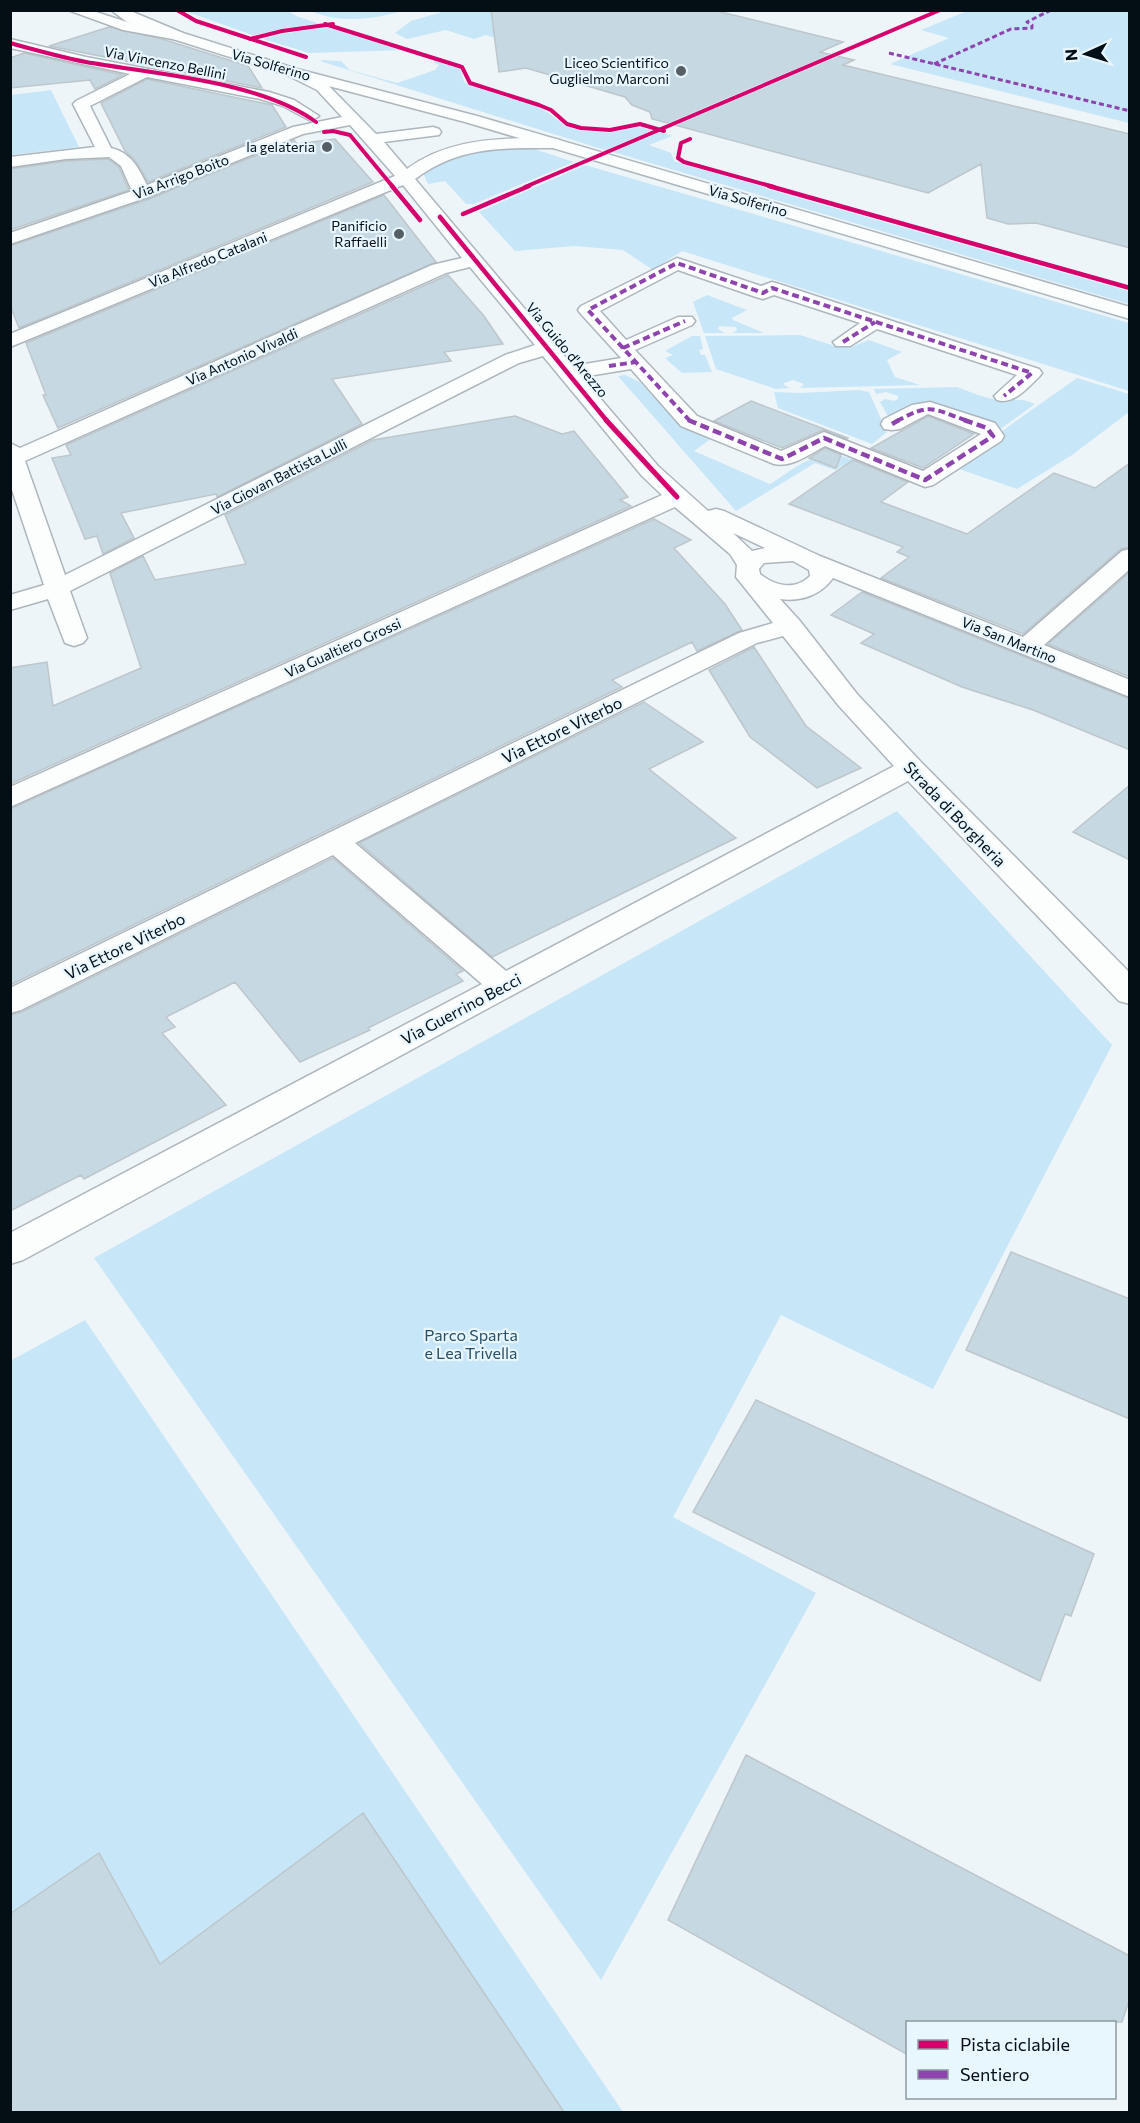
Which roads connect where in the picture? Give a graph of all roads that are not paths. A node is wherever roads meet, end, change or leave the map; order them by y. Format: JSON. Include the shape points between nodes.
{"nodes":[{"id":1,"x":75,"y":10,"type":"edge"},
{"id":2,"x":117,"y":10,"type":"edge"},
{"id":3,"x":167,"y":16,"type":"dead end"},
{"id":4,"x":178,"y":36,"type":"junction"},
{"id":5,"x":10,"y":43,"type":"edge"},
{"id":6,"x":65,"y":58,"type":"junction"},
{"id":7,"x":89,"y":62,"type":"junction"},
{"id":8,"x":147,"y":72,"type":"junction"},
{"id":9,"x":292,"y":72,"type":"junction"},
{"id":10,"x":366,"y":90,"type":"junction"},
{"id":11,"x":311,"y":116,"type":"dead end"},
{"id":12,"x":353,"y":120,"type":"junction"},
{"id":13,"x":471,"y":120,"type":"junction"},
{"id":14,"x":433,"y":132,"type":"dead end"},
{"id":15,"x":372,"y":139,"type":"junction"},
{"id":16,"x":554,"y":143,"type":"junction"},
{"id":17,"x":458,"y":148,"type":"junction"},
{"id":18,"x":105,"y":151,"type":"junction"},
{"id":19,"x":10,"y":162,"type":"edge"},
{"id":20,"x":406,"y":178,"type":"junction"},
{"id":21,"x":142,"y":193,"type":"junction"},
{"id":22,"x":10,"y":239,"type":"edge"},
{"id":23,"x":475,"y":260,"type":"junction"},
{"id":24,"x":1130,"y":313,"type":"edge"},
{"id":25,"x":685,"y":321,"type":"dead end"},
{"id":26,"x":875,"y":322,"type":"junction"},
{"id":27,"x":10,"y":341,"type":"edge"},
{"id":28,"x":843,"y":342,"type":"dead end"},
{"id":29,"x":547,"y":348,"type":"junction"},
{"id":30,"x":629,"y":355,"type":"junction"},
{"id":31,"x":567,"y":373,"type":"junction"},
{"id":32,"x":1004,"y":396,"type":"dead end"},
{"id":33,"x":892,"y":424,"type":"dead end"},
{"id":34,"x":12,"y":456,"type":"edge"},
{"id":35,"x":676,"y":497,"type":"junction"},
{"id":36,"x":1130,"y":556,"type":"edge"},
{"id":37,"x":804,"y":557,"type":"junction"},
{"id":38,"x":752,"y":574,"type":"junction"},
{"id":39,"x":813,"y":586,"type":"junction"},
{"id":40,"x":58,"y":588,"type":"junction"},
{"id":41,"x":888,"y":591,"type":"junction"},
{"id":42,"x":10,"y":603,"type":"edge"},
{"id":43,"x":791,"y":626,"type":"junction"},
{"id":44,"x":74,"y":638,"type":"dead end"},
{"id":45,"x":1027,"y":647,"type":"junction"},
{"id":46,"x":1130,"y":689,"type":"edge"},
{"id":47,"x":911,"y":768,"type":"junction"},
{"id":48,"x":10,"y":798,"type":"edge"},
{"id":49,"x":336,"y":842,"type":"junction"},
{"id":50,"x":504,"y":986,"type":"junction"},
{"id":51,"x":1130,"y":993,"type":"edge"},
{"id":52,"x":10,"y":1002,"type":"edge"},
{"id":53,"x":10,"y":1250,"type":"edge"}],
"edges":[{"from":1,"to":4,"type":"street","name":"Via Solferino","via":[[128,27]]},
{"from":2,"to":4,"type":"street","name":"Via Solferino"},
{"from":3,"to":10,"type":"street","name":"Via Solferino"},
{"from":4,"to":9,"type":"street","name":"Via Solferino"},
{"from":5,"to":6,"type":"street","name":"Via Vincenzo Bellini"},
{"from":6,"to":7,"type":"street","name":"Via Vincenzo Bellini"},
{"from":6,"to":7,"type":"street","via":[[37,66]]},
{"from":7,"to":8,"type":"street","name":"Via Vincenzo Bellini"},
{"from":8,"to":11,"type":"street","name":"Via Vincenzo Bellini","via":[[274,98]]},
{"from":8,"to":18,"type":"street","via":[[81,104]]},
{"from":9,"to":10,"type":"street","name":"Via Solferino"},
{"from":9,"to":12,"type":"street","name":"Via Guido d'Arezzo","via":[[322,87]]},
{"from":10,"to":13,"type":"street","name":"Via Solferino"},
{"from":12,"to":15,"type":"street","name":"Via Guido d'Arezzo"},
{"from":12,"to":21,"type":"street","name":"Via Arrigo Boito","via":[[299,130]]},
{"from":13,"to":16,"type":"street","name":"Via Solferino"},
{"from":13,"to":17,"type":"street","via":[[472,132]]},
{"from":14,"to":15,"type":"street"},
{"from":15,"to":20,"type":"street","name":"Via Guido d'Arezzo"},
{"from":16,"to":17,"type":"street"},
{"from":16,"to":24,"type":"street","name":"Via Solferino"},
{"from":17,"to":20,"type":"street"},
{"from":18,"to":19,"type":"street"},
{"from":18,"to":21,"type":"street","via":[[123,159]]},
{"from":20,"to":23,"type":"street","name":"Via Guido d'Arezzo"},
{"from":20,"to":27,"type":"street","name":"Via Alfredo Catalani"},
{"from":21,"to":22,"type":"street","name":"Via Arrigo Boito"},
{"from":23,"to":29,"type":"street","name":"Via Guido d'Arezzo"},
{"from":23,"to":34,"type":"street","name":"Via Antonio Vivaldi","via":[[439,269]]},
{"from":25,"to":30,"type":"street"},
{"from":26,"to":28,"type":"street"},
{"from":26,"to":30,"type":"street","via":[[772,288],[763,293],[677,263],[588,310]]},
{"from":26,"to":32,"type":"street","via":[[1032,373]]},
{"from":29,"to":31,"type":"street","name":"Via Guido d'Arezzo"},
{"from":29,"to":40,"type":"street","name":"Via Giovan Battista Lulli","via":[[512,359]]},
{"from":30,"to":31,"type":"street","via":[[609,366]]},
{"from":30,"to":33,"type":"street","via":[[689,421],[782,459],[824,438],[925,480],[993,436],[987,428],[930,408],[919,409]]},
{"from":31,"to":35,"type":"street","name":"Via Guido d'Arezzo"},
{"from":34,"to":40,"type":"street"},
{"from":35,"to":37,"type":"street"},
{"from":35,"to":38,"type":"street","name":"Strada di Borgheria","via":[[739,550]]},
{"from":35,"to":48,"type":"street","name":"Via Gualtiero Grossi"},
{"from":36,"to":45,"type":"street"},
{"from":37,"to":38,"type":"street","via":[[767,554],[756,558]]},
{"from":37,"to":39,"type":"street","via":[[820,568],[822,577]]},
{"from":37,"to":41,"type":"street","name":"Via San Martino"},
{"from":38,"to":39,"type":"street","via":[[766,589],[781,592]]},
{"from":38,"to":43,"type":"street","name":"Strada di Borgheria","via":[[775,610]]},
{"from":39,"to":41,"type":"street","name":"Via San Martino","via":[[843,584]]},
{"from":39,"to":43,"type":"street","via":[[800,599]]},
{"from":40,"to":42,"type":"street","name":"Via Giovan Battista Lulli"},
{"from":40,"to":44,"type":"street"},
{"from":41,"to":45,"type":"street","name":"Via San Martino"},
{"from":43,"to":47,"type":"street","name":"Strada di Borgheria","via":[[848,700]]},
{"from":43,"to":49,"type":"street","name":"Via Ettore Viterbo","via":[[748,638]]},
{"from":45,"to":46,"type":"street","name":"Via San Martino"},
{"from":47,"to":50,"type":"street","name":"Via Guerrino Becci"},
{"from":47,"to":51,"type":"street","name":"Strada di Borgheria"},
{"from":49,"to":50,"type":"street"},
{"from":49,"to":52,"type":"street","name":"Via Ettore Viterbo"},
{"from":50,"to":53,"type":"street","name":"Via Guerrino Becci"}]}
